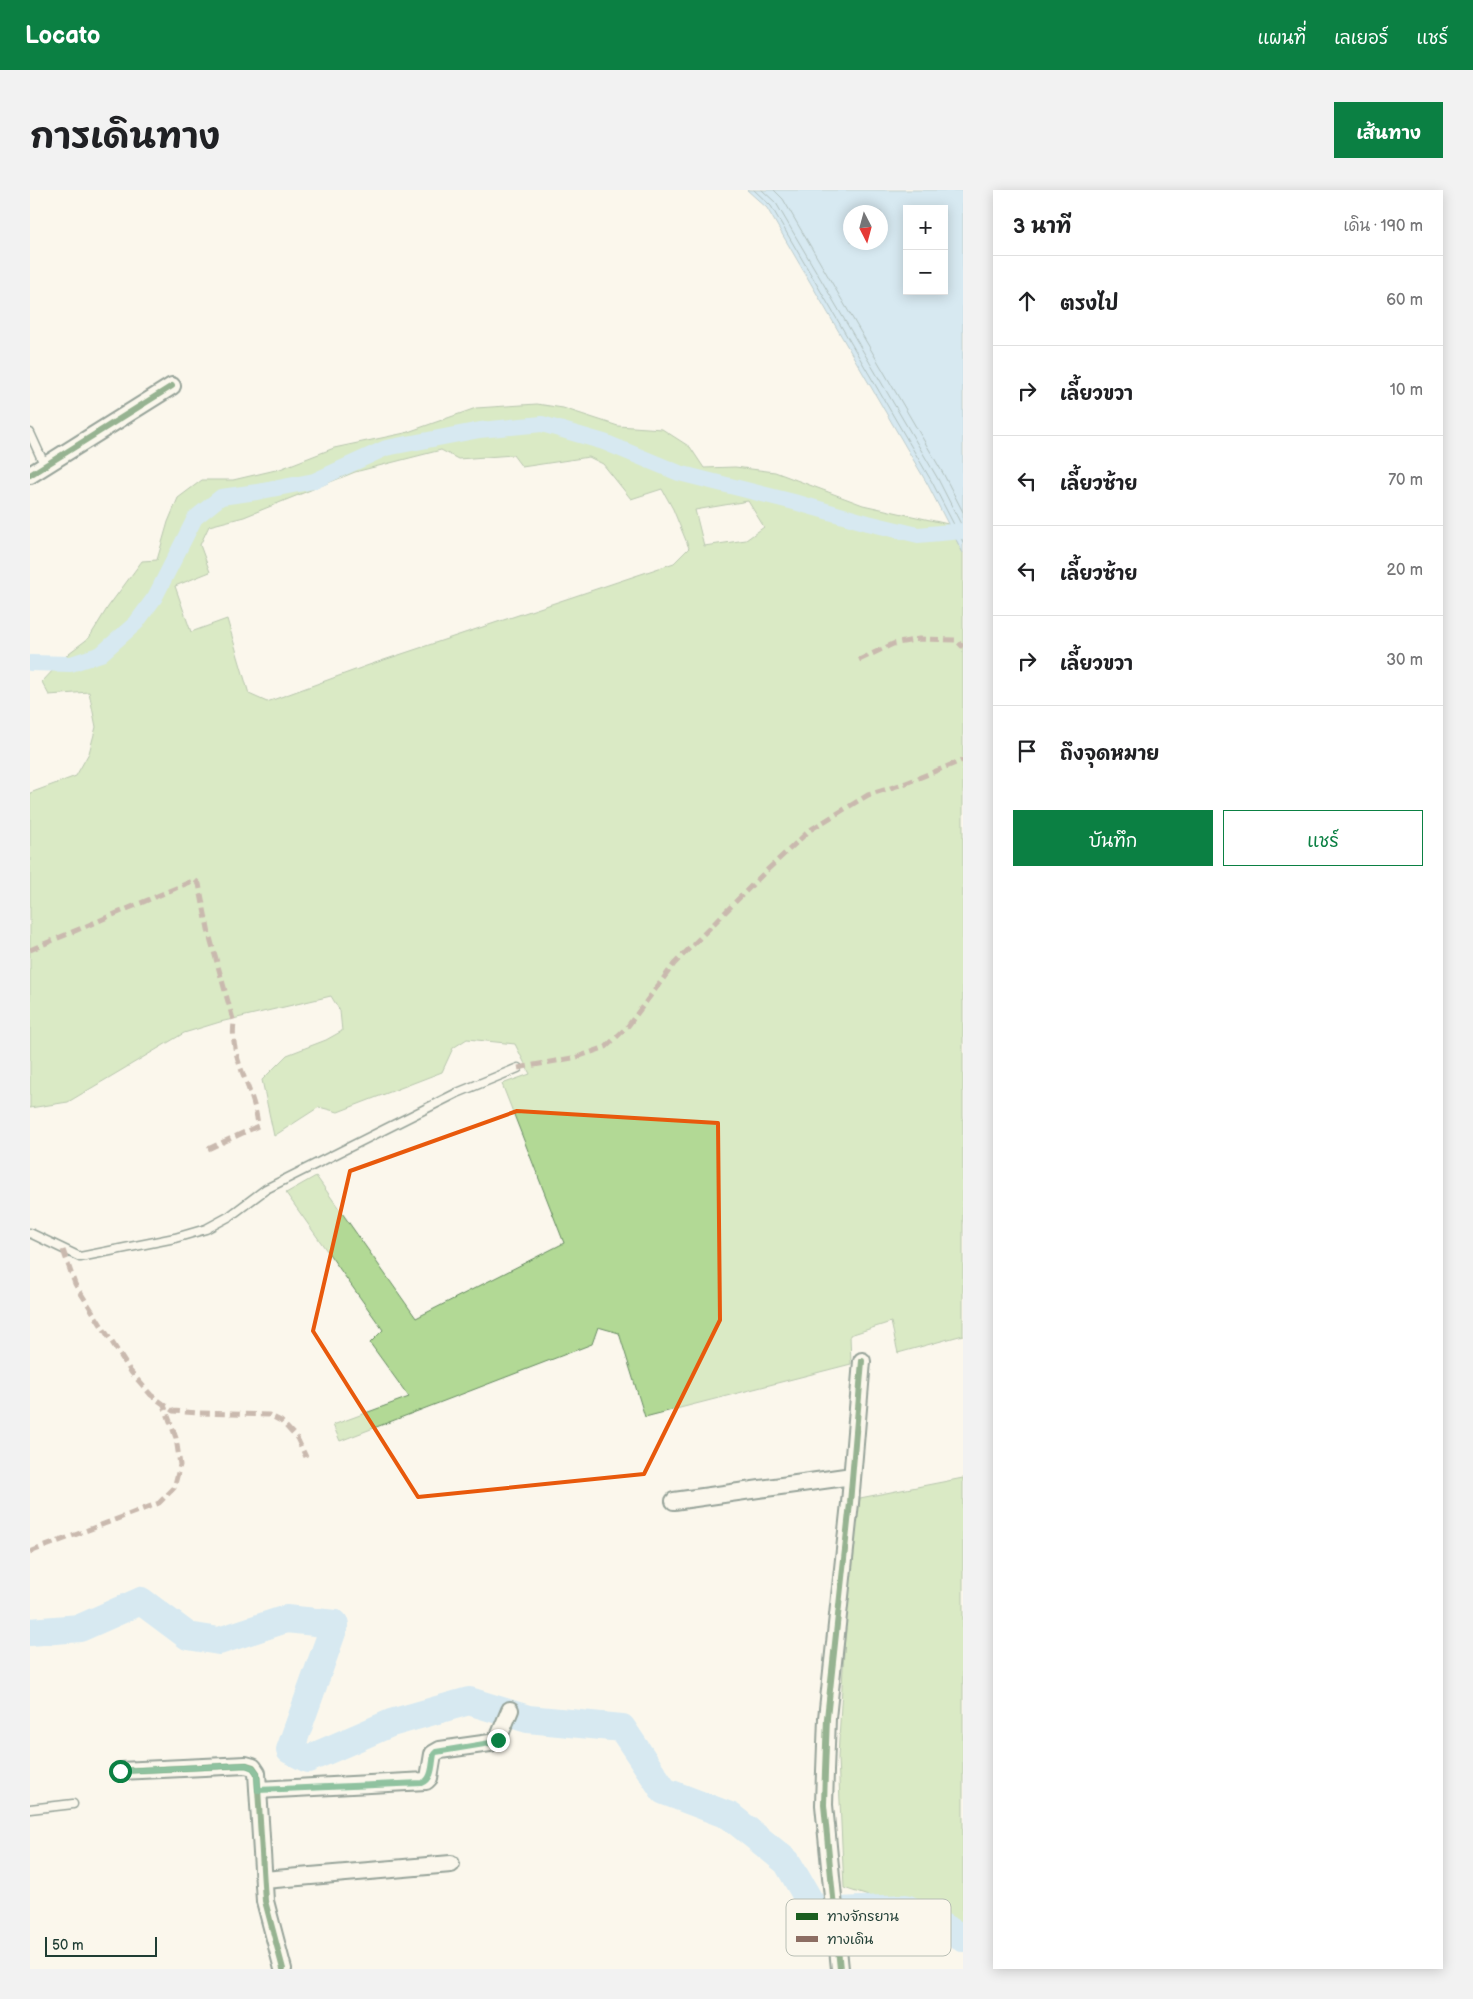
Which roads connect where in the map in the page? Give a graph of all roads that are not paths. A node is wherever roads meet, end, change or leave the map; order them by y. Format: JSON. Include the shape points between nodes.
{"nodes":[{"id":1,"x":172,"y":386,"type":"dead end"},
{"id":2,"x":30,"y":433,"type":"edge"},
{"id":3,"x":46,"y":467,"type":"junction"},
{"id":4,"x":30,"y":475,"type":"edge"},
{"id":5,"x":518,"y":1068,"type":"dead end"},
{"id":6,"x":30,"y":1233,"type":"edge"},
{"id":7,"x":862,"y":1361,"type":"dead end"},
{"id":8,"x":852,"y":1476,"type":"junction"},
{"id":9,"x":674,"y":1501,"type":"dead end"},
{"id":10,"x":510,"y":1710,"type":"dead end"},
{"id":11,"x":120,"y":1771,"type":"dead end"},
{"id":12,"x":258,"y":1790,"type":"junction"},
{"id":13,"x":73,"y":1804,"type":"dead end"},
{"id":14,"x":30,"y":1809,"type":"edge"},
{"id":15,"x":451,"y":1864,"type":"dead end"},
{"id":16,"x":264,"y":1880,"type":"junction"},
{"id":17,"x":833,"y":1899,"type":"edge"},
{"id":18,"x":839,"y":1956,"type":"edge"},
{"id":19,"x":283,"y":1969,"type":"edge"},
{"id":20,"x":840,"y":1969,"type":"edge"}],
"edges":[{"from":1,"to":3,"type":"street"},
{"from":2,"to":3,"type":"lane"},
{"from":3,"to":4,"type":"street"},
{"from":5,"to":6,"type":"lane","via":[[457,1093],[290,1176],[206,1229],[80,1257]]},
{"from":7,"to":8,"type":"street"},
{"from":8,"to":9,"type":"street"},
{"from":8,"to":17,"type":"street","via":[[827,1718],[824,1805]]},
{"from":10,"to":12,"type":"street","via":[[498,1740],[436,1752],[426,1782]]},
{"from":11,"to":12,"type":"street","via":[[246,1765],[257,1773]]},
{"from":12,"to":16,"type":"street"},
{"from":13,"to":14,"type":"lane"},
{"from":15,"to":16,"type":"street"},
{"from":16,"to":19,"type":"street","via":[[265,1901]]},
{"from":18,"to":20,"type":"street"}]}
